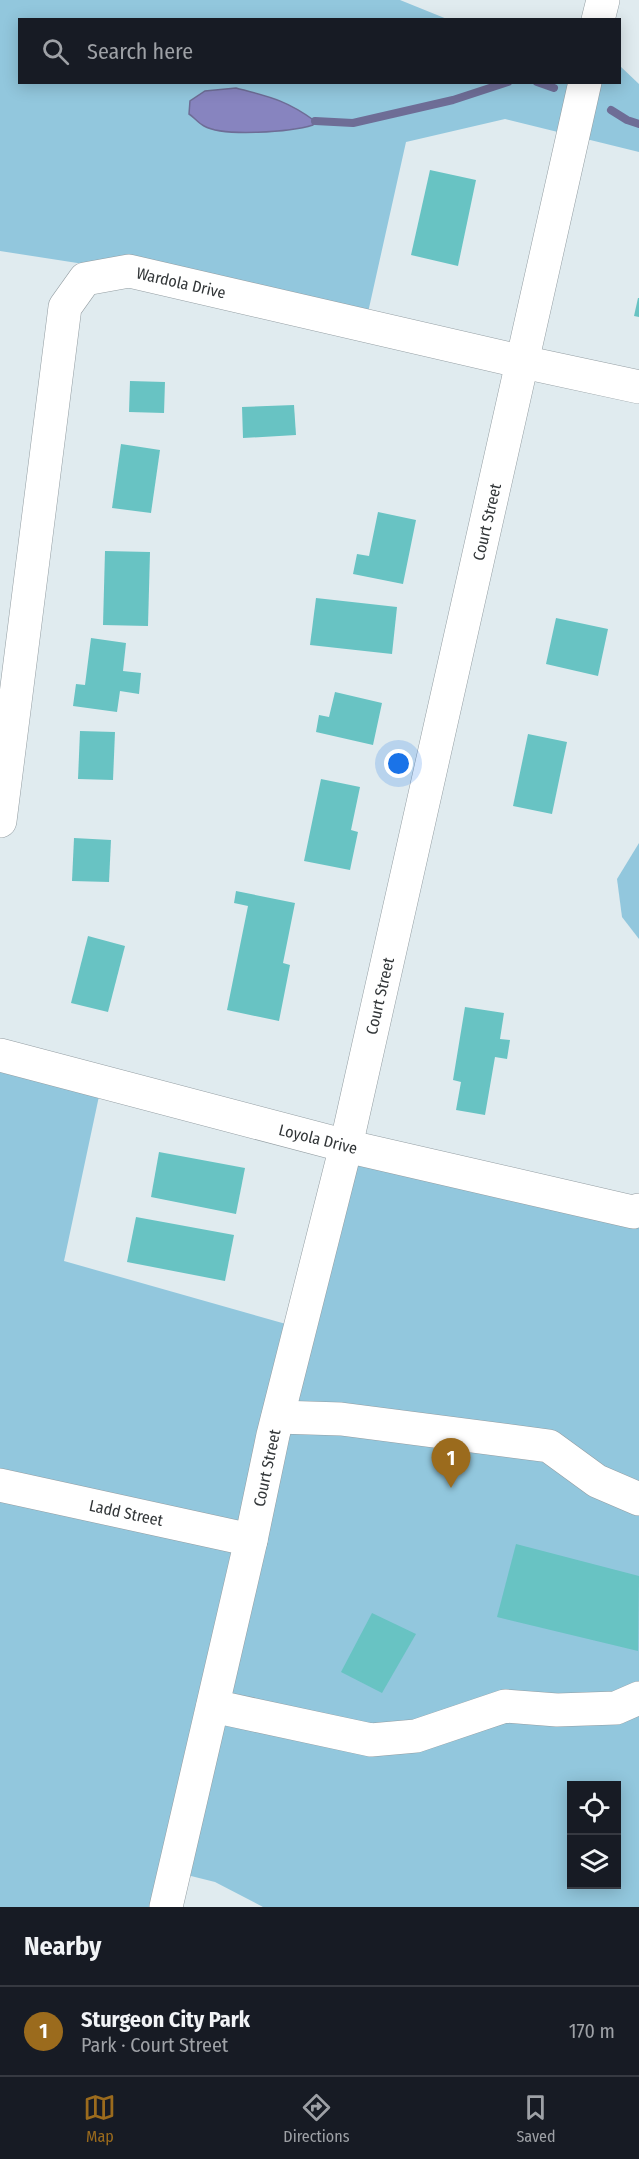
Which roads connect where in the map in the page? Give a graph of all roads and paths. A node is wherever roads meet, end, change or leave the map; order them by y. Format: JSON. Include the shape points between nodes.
{"nodes":[{"id":1,"x":603,"y":0,"type":"edge"},
{"id":2,"x":598,"y":18,"type":"edge"},
{"id":3,"x":585,"y":84,"type":"edge"},
{"id":4,"x":523,"y":362,"type":"junction"},
{"id":5,"x":639,"y":387,"type":"edge"},
{"id":6,"x":0,"y":821,"type":"edge"},
{"id":7,"x":0,"y":1055,"type":"edge"},
{"id":8,"x":346,"y":1146,"type":"junction"},
{"id":9,"x":639,"y":1210,"type":"edge"},
{"id":10,"x":278,"y":1417,"type":"junction"},
{"id":11,"x":0,"y":1485,"type":"edge"},
{"id":12,"x":639,"y":1499,"type":"edge"},
{"id":13,"x":251,"y":1540,"type":"junction"},
{"id":14,"x":639,"y":1698,"type":"edge"},
{"id":15,"x":213,"y":1706,"type":"junction"},
{"id":16,"x":166,"y":1907,"type":"edge"}],
"edges":[{"from":1,"to":2,"type":"street"},
{"from":3,"to":4,"type":"street","name":"Court Street"},
{"from":4,"to":5,"type":"street","name":"Wardola Drive"},
{"from":4,"to":6,"type":"street","name":"Wardola Drive","via":[[129,271],[85,279],[65,307]]},
{"from":4,"to":8,"type":"street","name":"Court Street"},
{"from":7,"to":8,"type":"street","name":"Loyola Drive"},
{"from":8,"to":9,"type":"street","name":"Loyola Drive","via":[[633,1212]]},
{"from":8,"to":10,"type":"street","name":"Court Street"},
{"from":10,"to":12,"type":"street","via":[[340,1419],[549,1446],[597,1481]]},
{"from":10,"to":13,"type":"street","name":"Court Street"},
{"from":11,"to":13,"type":"street","name":"Ladd Street"},
{"from":13,"to":15,"type":"street","name":"Court Street"},
{"from":14,"to":15,"type":"street","via":[[616,1708],[557,1710],[505,1706],[416,1736],[371,1740]]},
{"from":15,"to":16,"type":"street","name":"Court Street"}]}
